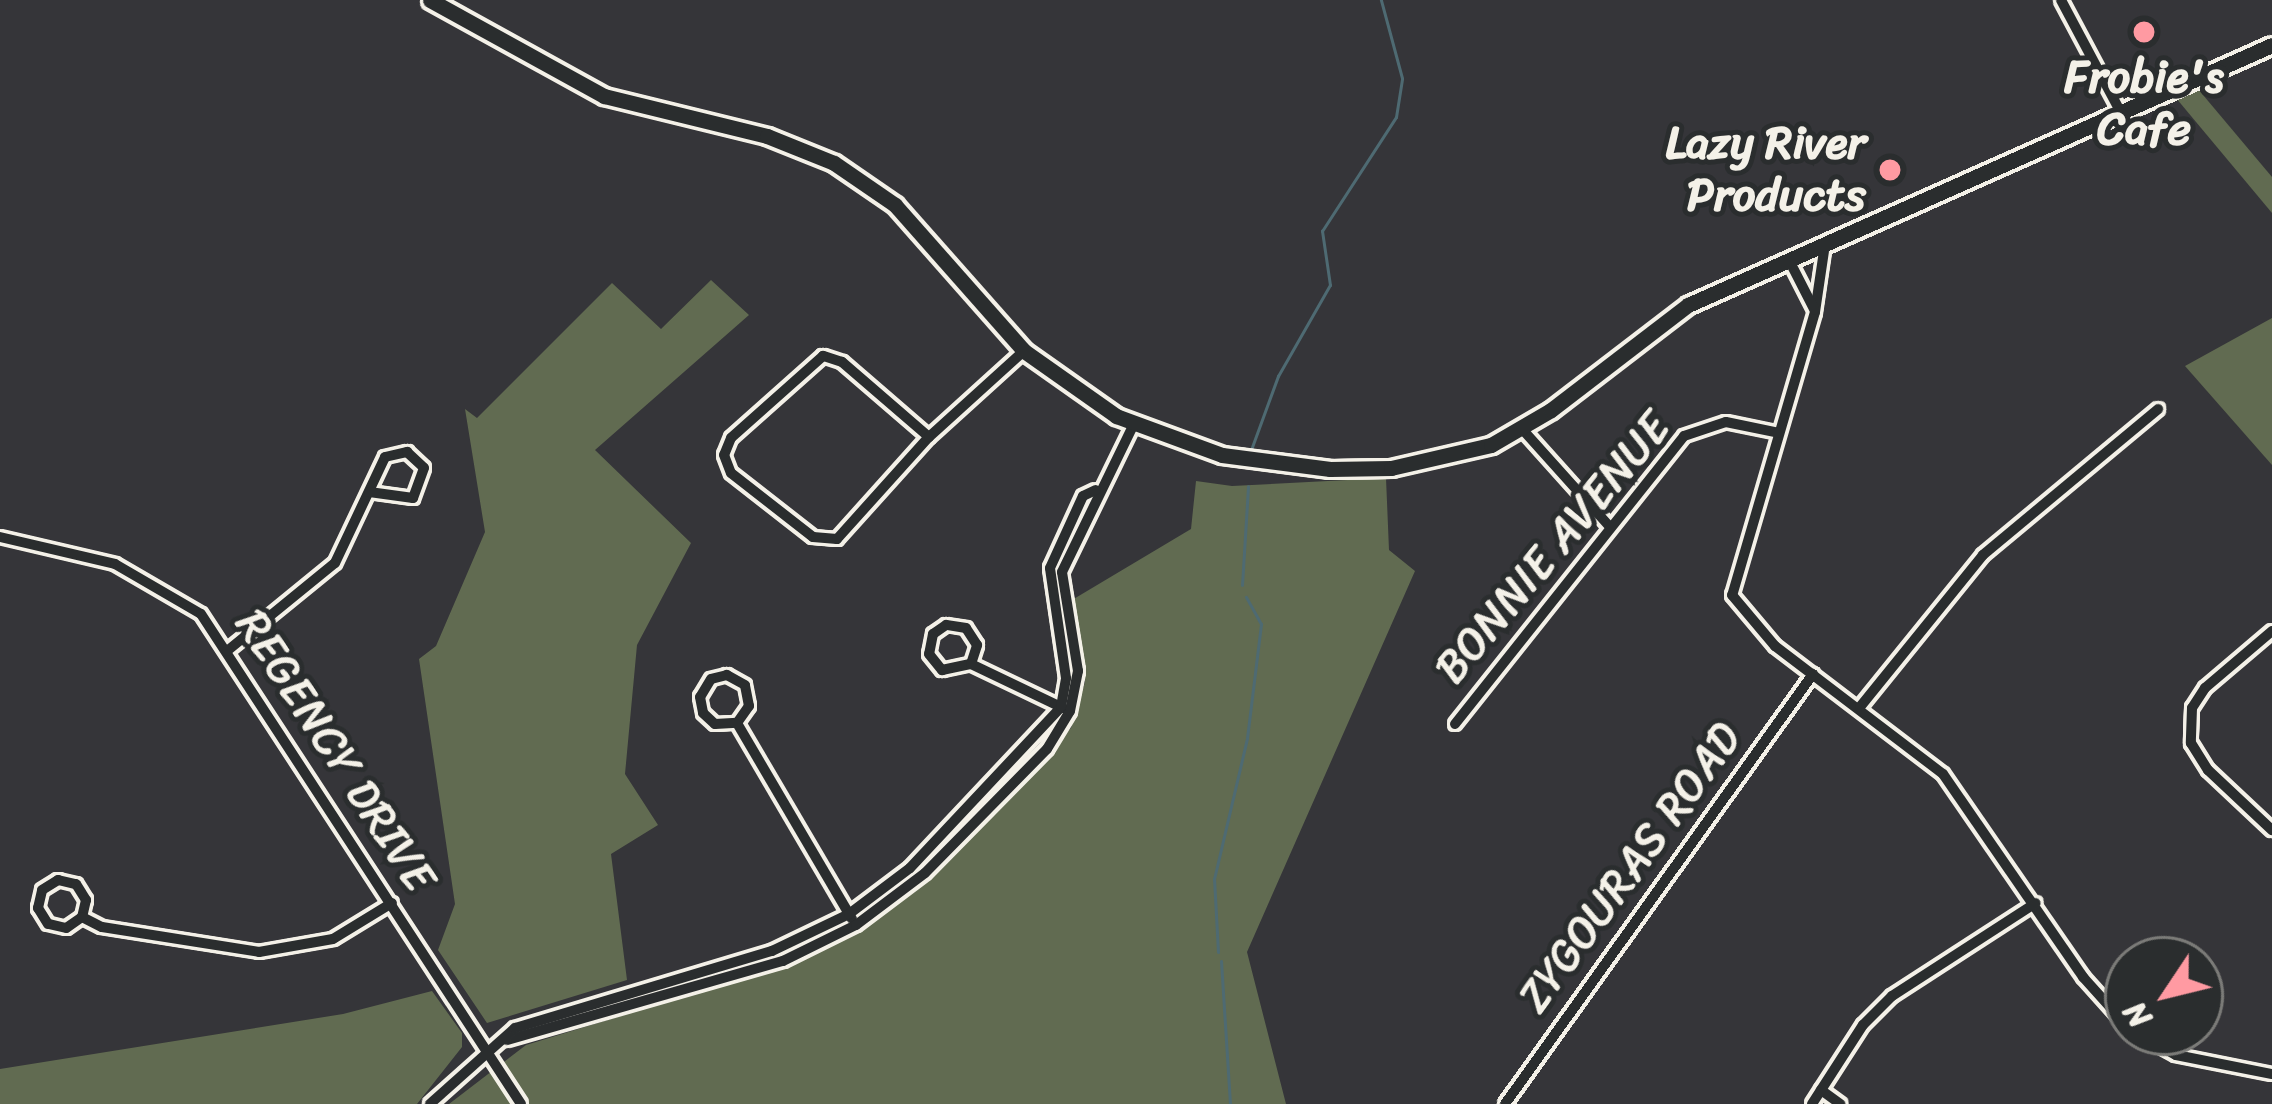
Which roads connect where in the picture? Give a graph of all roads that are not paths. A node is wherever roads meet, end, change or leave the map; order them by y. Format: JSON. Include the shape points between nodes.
{"nodes":[{"id":1,"x":430,"y":0,"type":"edge"},
{"id":2,"x":2061,"y":0,"type":"edge"},
{"id":3,"x":2272,"y":45,"type":"edge"},
{"id":4,"x":2120,"y":111,"type":"junction"},
{"id":5,"x":1824,"y":251,"type":"junction"},
{"id":6,"x":1791,"y":264,"type":"junction"},
{"id":7,"x":1815,"y":312,"type":"junction"},
{"id":8,"x":1024,"y":351,"type":"junction"},
{"id":9,"x":2158,"y":409,"type":"dead end"},
{"id":10,"x":1134,"y":424,"type":"junction"},
{"id":11,"x":1523,"y":430,"type":"junction"},
{"id":12,"x":1780,"y":433,"type":"junction"},
{"id":13,"x":929,"y":437,"type":"junction"},
{"id":14,"x":370,"y":492,"type":"junction"},
{"id":15,"x":1610,"y":527,"type":"junction"},
{"id":16,"x":0,"y":537,"type":"edge"},
{"id":17,"x":2272,"y":631,"type":"edge"},
{"id":18,"x":227,"y":651,"type":"junction"},
{"id":19,"x":971,"y":664,"type":"junction"},
{"id":20,"x":1813,"y":674,"type":"junction"},
{"id":21,"x":1860,"y":707,"type":"junction"},
{"id":22,"x":1066,"y":709,"type":"junction"},
{"id":23,"x":736,"y":723,"type":"junction"},
{"id":24,"x":1455,"y":724,"type":"dead end"},
{"id":25,"x":956,"y":822,"type":"junction"},
{"id":26,"x":2272,"y":830,"type":"edge"},
{"id":27,"x":966,"y":831,"type":"junction"},
{"id":28,"x":392,"y":903,"type":"junction"},
{"id":29,"x":2036,"y":903,"type":"junction"},
{"id":30,"x":82,"y":917,"type":"junction"},
{"id":31,"x":853,"y":920,"type":"junction"},
{"id":32,"x":2104,"y":994,"type":"edge"},
{"id":33,"x":488,"y":1051,"type":"junction"},
{"id":34,"x":2186,"y":1056,"type":"edge"},
{"id":35,"x":2272,"y":1074,"type":"edge"},
{"id":36,"x":1821,"y":1090,"type":"junction"},
{"id":37,"x":430,"y":1104,"type":"edge"},
{"id":38,"x":521,"y":1104,"type":"edge"},
{"id":39,"x":1504,"y":1104,"type":"edge"},
{"id":40,"x":1812,"y":1104,"type":"edge"},
{"id":41,"x":1840,"y":1104,"type":"edge"}],
"edges":[{"from":1,"to":8,"type":"main road","via":[[604,96],[767,136],[834,163],[895,205]]},
{"from":2,"to":4,"type":"street"},
{"from":3,"to":4,"type":"main road"},
{"from":4,"to":5,"type":"main road"},
{"from":5,"to":6,"type":"main road"},
{"from":5,"to":7,"type":"street"},
{"from":6,"to":7,"type":"street"},
{"from":6,"to":11,"type":"main road","via":[[1688,305]]},
{"from":7,"to":12,"type":"street"},
{"from":8,"to":10,"type":"main road"},
{"from":8,"to":13,"type":"street"},
{"from":9,"to":21,"type":"street","via":[[1983,555]]},
{"from":10,"to":11,"type":"main road","via":[[1234,458],[1330,470],[1454,456]]},
{"from":10,"to":22,"type":"street","via":[[1054,553],[1048,585],[1062,625]]},
{"from":11,"to":15,"type":"street"},
{"from":12,"to":15,"type":"street","name":"BONNIE AVENUE","via":[[1696,425]]},
{"from":12,"to":20,"type":"street","via":[[1732,595],[1742,615]]},
{"from":13,"to":13,"type":"street","via":[[845,535],[828,542],[731,473],[724,455],[731,438],[823,356],[842,362]]},
{"from":14,"to":14,"type":"street","via":[[413,498],[424,485],[420,460],[400,451],[385,457]]},
{"from":14,"to":18,"type":"street","via":[[335,563]]},
{"from":15,"to":24,"type":"street","name":"BONNIE AVENUE"},
{"from":16,"to":18,"type":"street","name":"REGENCY DRIVE","via":[[93,557],[167,589],[194,607]]},
{"from":17,"to":26,"type":"street","via":[[2205,688],[2192,708],[2191,743]]},
{"from":18,"to":28,"type":"street","name":"REGENCY DRIVE"},
{"from":19,"to":19,"type":"street","via":[[977,645],[966,628],[946,625],[933,634],[929,654],[938,668],[958,672]]},
{"from":19,"to":22,"type":"street"},
{"from":20,"to":21,"type":"street"},
{"from":20,"to":39,"type":"street","name":"ZYGOURAS ROAD"},
{"from":21,"to":29,"type":"street","via":[[1943,774]]},
{"from":22,"to":25,"type":"street"},
{"from":22,"to":27,"type":"street","via":[[1053,741]]},
{"from":23,"to":23,"type":"street","via":[[749,706],[745,686],[727,675],[711,679],[700,697],[703,713],[715,724]]},
{"from":23,"to":31,"type":"street"},
{"from":25,"to":27,"type":"street"},
{"from":25,"to":31,"type":"street"},
{"from":27,"to":31,"type":"street"},
{"from":28,"to":30,"type":"street","via":[[333,939],[278,952],[112,929]]},
{"from":28,"to":33,"type":"street","name":"REGENCY DRIVE"},
{"from":29,"to":32,"type":"street"},
{"from":29,"to":36,"type":"street","via":[[1892,996]]},
{"from":30,"to":30,"type":"street","via":[[66,928],[48,924],[38,908],[42,890],[58,880],[76,884],[86,900]]},
{"from":31,"to":33,"type":"street","via":[[666,988],[541,1017]]},
{"from":33,"to":37,"type":"street"},
{"from":33,"to":38,"type":"street","name":"REGENCY DRIVE"},
{"from":34,"to":35,"type":"street"},
{"from":36,"to":40,"type":"street"},
{"from":36,"to":41,"type":"street"}]}
